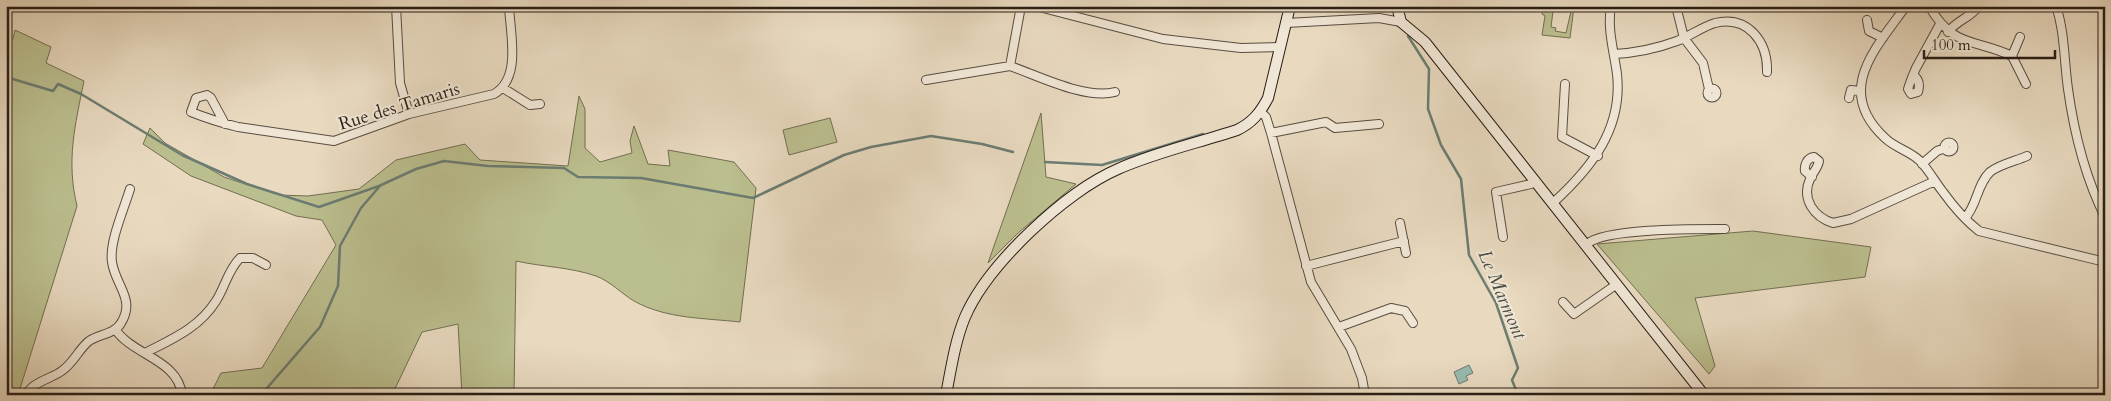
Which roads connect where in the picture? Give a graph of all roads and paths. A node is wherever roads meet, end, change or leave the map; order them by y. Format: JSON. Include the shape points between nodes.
{"nodes":[{"id":1,"x":316,"y":6,"type":"edge"},
{"id":2,"x":351,"y":6,"type":"edge"},
{"id":3,"x":396,"y":6,"type":"edge"},
{"id":4,"x":509,"y":6,"type":"edge"},
{"id":5,"x":1021,"y":6,"type":"edge"},
{"id":6,"x":1035,"y":6,"type":"edge"},
{"id":7,"x":1290,"y":6,"type":"edge"},
{"id":8,"x":1394,"y":6,"type":"edge"},
{"id":9,"x":1611,"y":6,"type":"edge"},
{"id":10,"x":1675,"y":6,"type":"edge"},
{"id":11,"x":1906,"y":6,"type":"edge"},
{"id":12,"x":1929,"y":6,"type":"edge"},
{"id":13,"x":1979,"y":6,"type":"edge"},
{"id":14,"x":2056,"y":6,"type":"edge"},
{"id":15,"x":1867,"y":20,"type":"dead end"},
{"id":16,"x":1402,"y":22,"type":"junction"},
{"id":17,"x":1286,"y":23,"type":"junction"},
{"id":18,"x":1940,"y":24,"type":"junction"},
{"id":19,"x":1869,"y":31,"type":"junction"},
{"id":20,"x":1948,"y":32,"type":"junction"},
{"id":21,"x":2020,"y":37,"type":"dead end"},
{"id":22,"x":1684,"y":38,"type":"junction"},
{"id":23,"x":1864,"y":38,"type":"dead end"},
{"id":24,"x":1883,"y":38,"type":"junction"},
{"id":25,"x":1280,"y":47,"type":"junction"},
{"id":26,"x":1614,"y":54,"type":"junction"},
{"id":27,"x":2012,"y":56,"type":"junction"},
{"id":28,"x":1010,"y":66,"type":"junction"},
{"id":29,"x":1767,"y":72,"type":"dead end"},
{"id":30,"x":1913,"y":74,"type":"dead end"},
{"id":31,"x":926,"y":80,"type":"dead end"},
{"id":32,"x":1566,"y":84,"type":"dead end"},
{"id":33,"x":2026,"y":84,"type":"dead end"},
{"id":34,"x":503,"y":88,"type":"junction"},
{"id":35,"x":1709,"y":89,"type":"dead end"},
{"id":36,"x":1861,"y":91,"type":"junction"},
{"id":37,"x":1115,"y":92,"type":"dead end"},
{"id":38,"x":1848,"y":98,"type":"dead end"},
{"id":39,"x":540,"y":104,"type":"dead end"},
{"id":40,"x":1260,"y":112,"type":"junction"},
{"id":41,"x":409,"y":114,"type":"junction"},
{"id":42,"x":225,"y":124,"type":"junction"},
{"id":43,"x":1379,"y":124,"type":"dead end"},
{"id":44,"x":1271,"y":132,"type":"junction"},
{"id":45,"x":1945,"y":148,"type":"dead end"},
{"id":46,"x":1598,"y":156,"type":"junction"},
{"id":47,"x":2027,"y":156,"type":"dead end"},
{"id":48,"x":1922,"y":164,"type":"junction"},
{"id":49,"x":1812,"y":176,"type":"dead end"},
{"id":50,"x":1535,"y":181,"type":"junction"},
{"id":51,"x":1935,"y":181,"type":"junction"},
{"id":52,"x":130,"y":189,"type":"dead end"},
{"id":53,"x":1554,"y":202,"type":"junction"},
{"id":54,"x":2105,"y":217,"type":"edge"},
{"id":55,"x":1965,"y":218,"type":"junction"},
{"id":56,"x":1400,"y":223,"type":"dead end"},
{"id":57,"x":1725,"y":229,"type":"dead end"},
{"id":58,"x":1503,"y":237,"type":"dead end"},
{"id":59,"x":1404,"y":241,"type":"junction"},
{"id":60,"x":1587,"y":244,"type":"junction"},
{"id":61,"x":1406,"y":253,"type":"dead end"},
{"id":62,"x":2105,"y":262,"type":"edge"},
{"id":63,"x":266,"y":265,"type":"dead end"},
{"id":64,"x":1306,"y":266,"type":"junction"},
{"id":65,"x":1617,"y":284,"type":"junction"},
{"id":66,"x":1563,"y":302,"type":"dead end"},
{"id":67,"x":1413,"y":323,"type":"dead end"},
{"id":68,"x":1339,"y":327,"type":"junction"},
{"id":69,"x":115,"y":330,"type":"junction"},
{"id":70,"x":145,"y":353,"type":"junction"},
{"id":71,"x":32,"y":391,"type":"edge"},
{"id":72,"x":26,"y":395,"type":"edge"},
{"id":73,"x":182,"y":395,"type":"edge"},
{"id":74,"x":946,"y":395,"type":"edge"},
{"id":75,"x":1365,"y":395,"type":"edge"},
{"id":76,"x":1704,"y":395,"type":"edge"}],
"edges":[{"from":1,"to":2,"type":"street"},
{"from":3,"to":41,"type":"street","via":[[400,83]]},
{"from":4,"to":34,"type":"street","via":[[512,68]]},
{"from":5,"to":28,"type":"street"},
{"from":6,"to":25,"type":"street","via":[[1162,39],[1241,48]]},
{"from":7,"to":17,"type":"main road"},
{"from":8,"to":16,"type":"main road"},
{"from":9,"to":26,"type":"street","via":[[1609,30]]},
{"from":10,"to":22,"type":"street"},
{"from":11,"to":24,"type":"street"},
{"from":12,"to":18,"type":"street"},
{"from":13,"to":20,"type":"street","via":[[1955,22]]},
{"from":14,"to":54,"type":"street","via":[[2064,37],[2068,90],[2077,132],[2091,183]]},
{"from":15,"to":19,"type":"street"},
{"from":16,"to":17,"type":"street","via":[[1379,18]]},
{"from":16,"to":50,"type":"main road","via":[[1425,42]]},
{"from":17,"to":25,"type":"main road"},
{"from":18,"to":20,"type":"street"},
{"from":18,"to":30,"type":"street"},
{"from":19,"to":23,"type":"street"},
{"from":19,"to":24,"type":"street"},
{"from":20,"to":27,"type":"street"},
{"from":21,"to":27,"type":"street"},
{"from":22,"to":26,"type":"street","via":[[1634,52]]},
{"from":22,"to":29,"type":"street","via":[[1715,24],[1741,25],[1751,30],[1760,41],[1766,54]]},
{"from":22,"to":35,"type":"street","via":[[1703,64]]},
{"from":24,"to":36,"type":"street","via":[[1867,61]]},
{"from":25,"to":40,"type":"main road","via":[[1268,98]]},
{"from":26,"to":46,"type":"street","via":[[1618,80],[1616,104],[1610,131]]},
{"from":27,"to":33,"type":"street"},
{"from":28,"to":31,"type":"street"},
{"from":28,"to":37,"type":"street","via":[[1078,90],[1103,96]]},
{"from":32,"to":46,"type":"street","via":[[1562,137]]},
{"from":34,"to":39,"type":"street","via":[[530,105]]},
{"from":34,"to":41,"type":"street","name":"Rue des Tamaris","via":[[494,94]]},
{"from":36,"to":38,"type":"street","via":[[1851,90]]},
{"from":36,"to":48,"type":"street","via":[[1862,105],[1876,129]]},
{"from":40,"to":44,"type":"street","via":[[1266,117]]},
{"from":40,"to":74,"type":"main road","via":[[1237,130],[1130,164],[1102,178],[1061,207],[1022,241],[990,276],[964,319]]},
{"from":41,"to":42,"type":"street","name":"Rue des Tamaris","via":[[334,141]]},
{"from":42,"to":42,"type":"street","name":"Rue des Tamaris","via":[[207,95],[196,98],[191,112]]},
{"from":43,"to":44,"type":"street","via":[[1335,128],[1326,122]]},
{"from":44,"to":64,"type":"street"},
{"from":45,"to":48,"type":"street"},
{"from":46,"to":53,"type":"street"},
{"from":47,"to":55,"type":"street","via":[[1992,171]]},
{"from":48,"to":51,"type":"street"},
{"from":49,"to":51,"type":"street","via":[[1807,196],[1810,204],[1819,216],[1833,223],[1851,219]]},
{"from":50,"to":53,"type":"main road"},
{"from":50,"to":58,"type":"street","via":[[1496,192]]},
{"from":51,"to":55,"type":"street"},
{"from":52,"to":69,"type":"street","via":[[111,254],[113,271],[127,303],[123,319]]},
{"from":53,"to":60,"type":"main road"},
{"from":55,"to":62,"type":"street","via":[[1979,231],[1993,236]]},
{"from":56,"to":59,"type":"street"},
{"from":57,"to":60,"type":"street","via":[[1646,230],[1595,238]]},
{"from":59,"to":61,"type":"street"},
{"from":59,"to":64,"type":"street"},
{"from":60,"to":65,"type":"main road"},
{"from":63,"to":70,"type":"street","via":[[253,258],[240,258],[202,320]]},
{"from":64,"to":68,"type":"street","via":[[1311,282]]},
{"from":65,"to":66,"type":"street","via":[[1574,314]]},
{"from":65,"to":76,"type":"main road"},
{"from":67,"to":68,"type":"street","via":[[1405,311],[1391,308]]},
{"from":68,"to":75,"type":"street","via":[[1357,362]]},
{"from":69,"to":70,"type":"street"},
{"from":69,"to":71,"type":"street","via":[[90,340],[64,369]]},
{"from":70,"to":73,"type":"street","via":[[174,374]]},
{"from":71,"to":72,"type":"street"}]}
